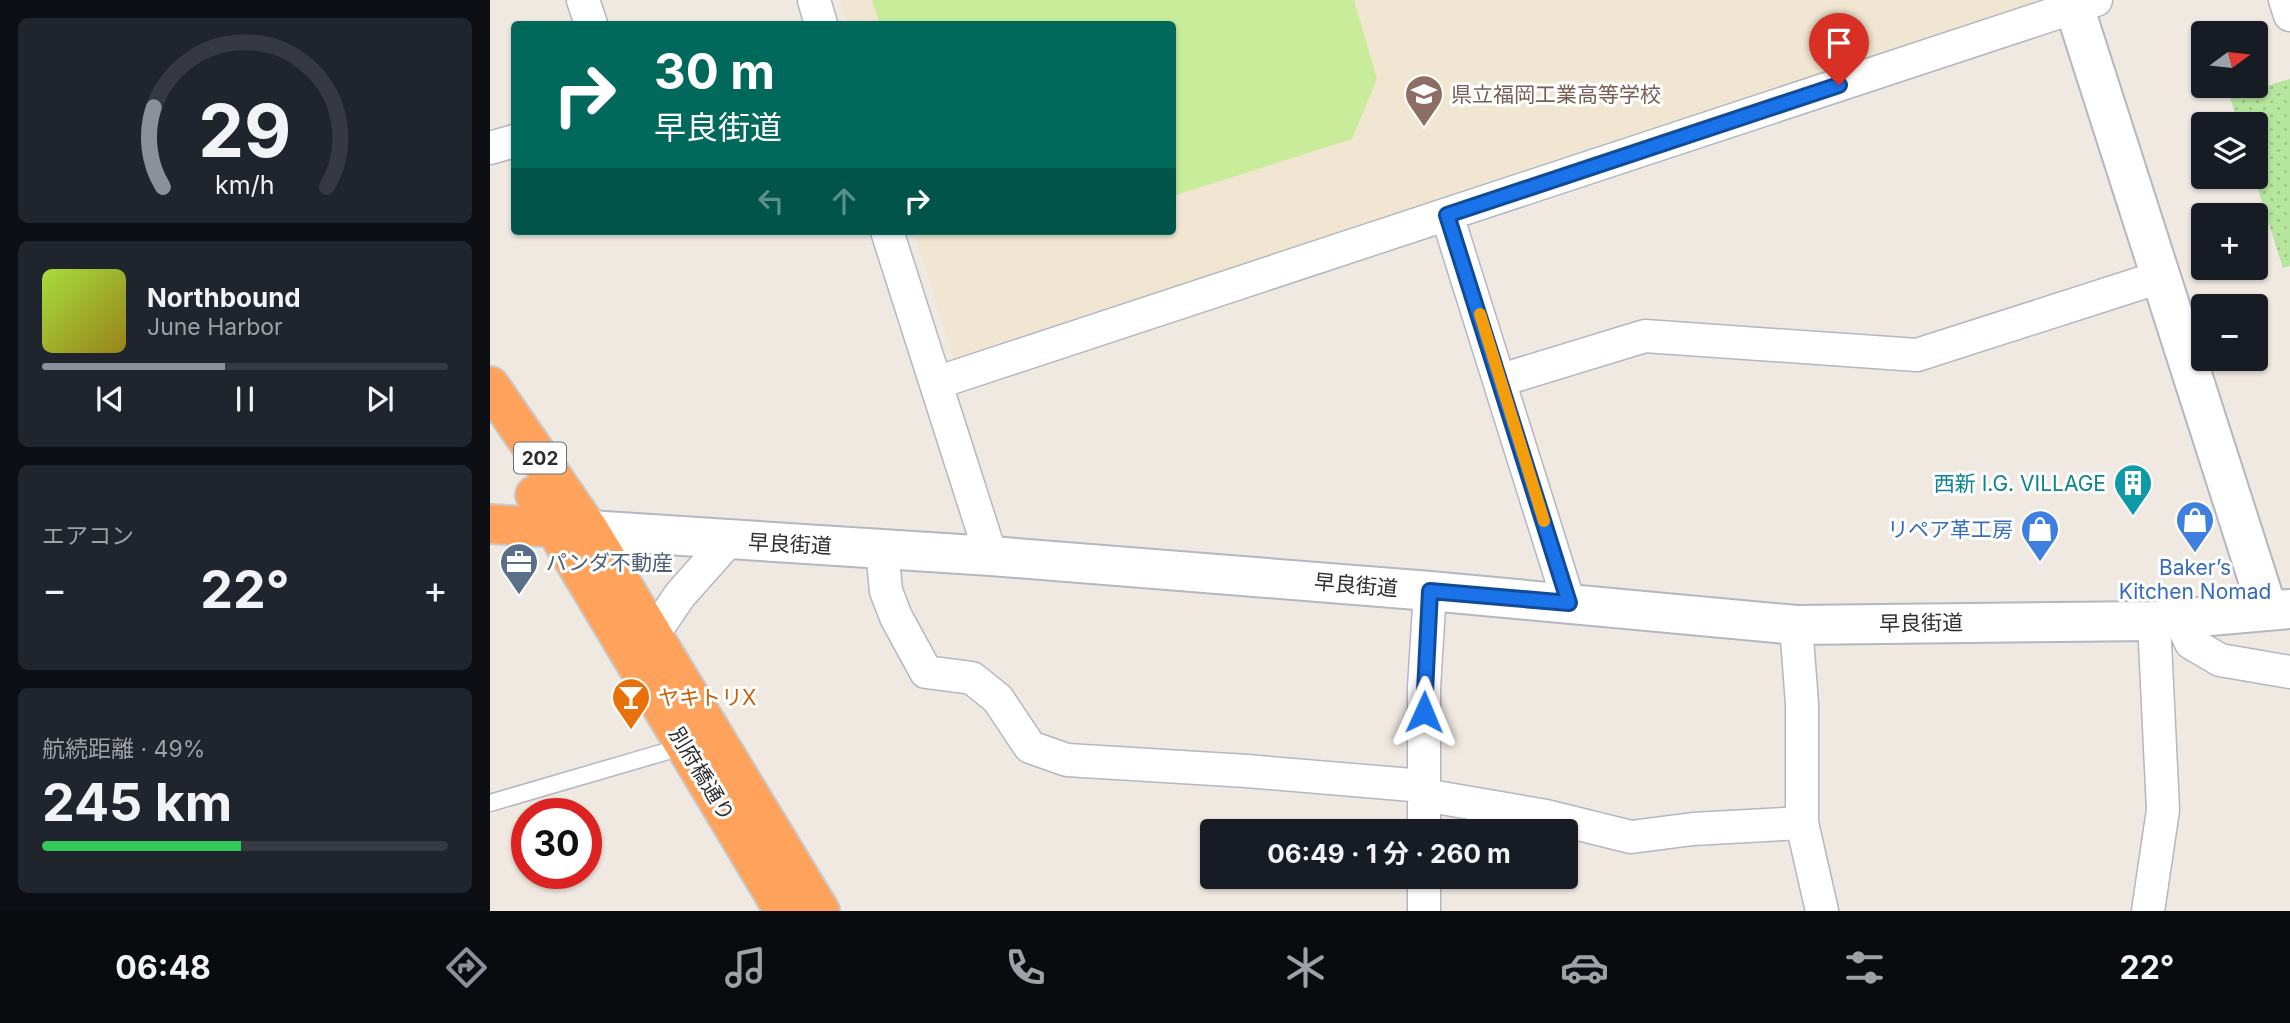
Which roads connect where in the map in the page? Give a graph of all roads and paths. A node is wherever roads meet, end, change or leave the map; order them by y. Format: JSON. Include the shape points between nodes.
{"nodes":[{"id":1,"x":583,"y":0,"type":"edge"},
{"id":2,"x":814,"y":0,"type":"edge"},
{"id":3,"x":2285,"y":0,"type":"edge"},
{"id":4,"x":2081,"y":2,"type":"edge"},
{"id":5,"x":2290,"y":15,"type":"edge"},
{"id":6,"x":590,"y":21,"type":"edge"},
{"id":7,"x":820,"y":21,"type":"edge"},
{"id":8,"x":511,"y":142,"type":"edge"},
{"id":9,"x":490,"y":148,"type":"edge"},
{"id":10,"x":1447,"y":215,"type":"junction"},
{"id":11,"x":888,"y":235,"type":"edge"},
{"id":12,"x":2160,"y":277,"type":"junction"},
{"id":13,"x":1501,"y":380,"type":"junction"},
{"id":14,"x":936,"y":383,"type":"junction"},
{"id":15,"x":490,"y":386,"type":"edge"},
{"id":16,"x":490,"y":421,"type":"edge"},
{"id":17,"x":490,"y":524,"type":"edge"},
{"id":18,"x":573,"y":529,"type":"junction"},
{"id":19,"x":729,"y":540,"type":"junction"},
{"id":20,"x":882,"y":549,"type":"junction"},
{"id":21,"x":991,"y":556,"type":"junction"},
{"id":22,"x":1430,"y":591,"type":"junction"},
{"id":23,"x":1569,"y":603,"type":"junction"},
{"id":24,"x":2279,"y":610,"type":"edge"},
{"id":25,"x":2167,"y":620,"type":"junction"},
{"id":26,"x":1796,"y":625,"type":"junction"},
{"id":27,"x":653,"y":635,"type":"junction"},
{"id":28,"x":2290,"y":672,"type":"edge"},
{"id":29,"x":685,"y":746,"type":"junction"},
{"id":30,"x":1424,"y":790,"type":"junction"},
{"id":31,"x":490,"y":803,"type":"edge"},
{"id":32,"x":1424,"y":819,"type":"edge"},
{"id":33,"x":1802,"y":823,"type":"junction"},
{"id":34,"x":1424,"y":889,"type":"edge"},
{"id":35,"x":784,"y":911,"type":"edge"},
{"id":36,"x":820,"y":911,"type":"edge"},
{"id":37,"x":1424,"y":911,"type":"edge"},
{"id":38,"x":1822,"y":911,"type":"edge"},
{"id":39,"x":2148,"y":911,"type":"edge"}],
"edges":[{"from":1,"to":6,"type":"street"},
{"from":2,"to":7,"type":"street"},
{"from":3,"to":5,"type":"street"},
{"from":4,"to":10,"type":"street"},
{"from":4,"to":12,"type":"street"},
{"from":8,"to":9,"type":"street"},
{"from":10,"to":13,"type":"street"},
{"from":10,"to":14,"type":"street"},
{"from":11,"to":14,"type":"street"},
{"from":12,"to":13,"type":"street","via":[[1917,355],[1645,336]]},
{"from":12,"to":24,"type":"street"},
{"from":13,"to":23,"type":"street"},
{"from":14,"to":21,"type":"street"},
{"from":15,"to":18,"type":"highway","number":"202"},
{"from":16,"to":18,"type":"highway","number":"202"},
{"from":17,"to":18,"type":"highway"},
{"from":18,"to":19,"type":"street","name":"早良街道"},
{"from":18,"to":27,"type":"highway","name":"別府橋通り","number":"202"},
{"from":18,"to":29,"type":"highway","name":"別府橋通り","number":"202"},
{"from":19,"to":20,"type":"street","name":"早良街道"},
{"from":19,"to":27,"type":"street","via":[[680,595]]},
{"from":20,"to":21,"type":"street","name":"早良街道"},
{"from":20,"to":30,"type":"street","via":[[886,591],[895,617],[926,672],[972,678],[998,699],[1030,747],[1068,760],[1247,771]]},
{"from":21,"to":22,"type":"street","name":"早良街道"},
{"from":22,"to":23,"type":"street","name":"早良街道"},
{"from":22,"to":30,"type":"street"},
{"from":23,"to":26,"type":"street","name":"早良街道"},
{"from":24,"to":25,"type":"street","name":"早良街道"},
{"from":25,"to":26,"type":"street","name":"早良街道"},
{"from":25,"to":28,"type":"street","via":[[2191,643],[2220,660]]},
{"from":25,"to":39,"type":"street","via":[[2163,810]]},
{"from":26,"to":33,"type":"street","via":[[1802,704]]},
{"from":27,"to":36,"type":"highway","name":"別府橋通り","number":"202"},
{"from":29,"to":31,"type":"lane"},
{"from":29,"to":35,"type":"highway","name":"別府橋通り","number":"202"},
{"from":30,"to":32,"type":"street"},
{"from":30,"to":33,"type":"street","via":[[1631,836]]},
{"from":33,"to":38,"type":"street"},
{"from":34,"to":37,"type":"street"}]}
